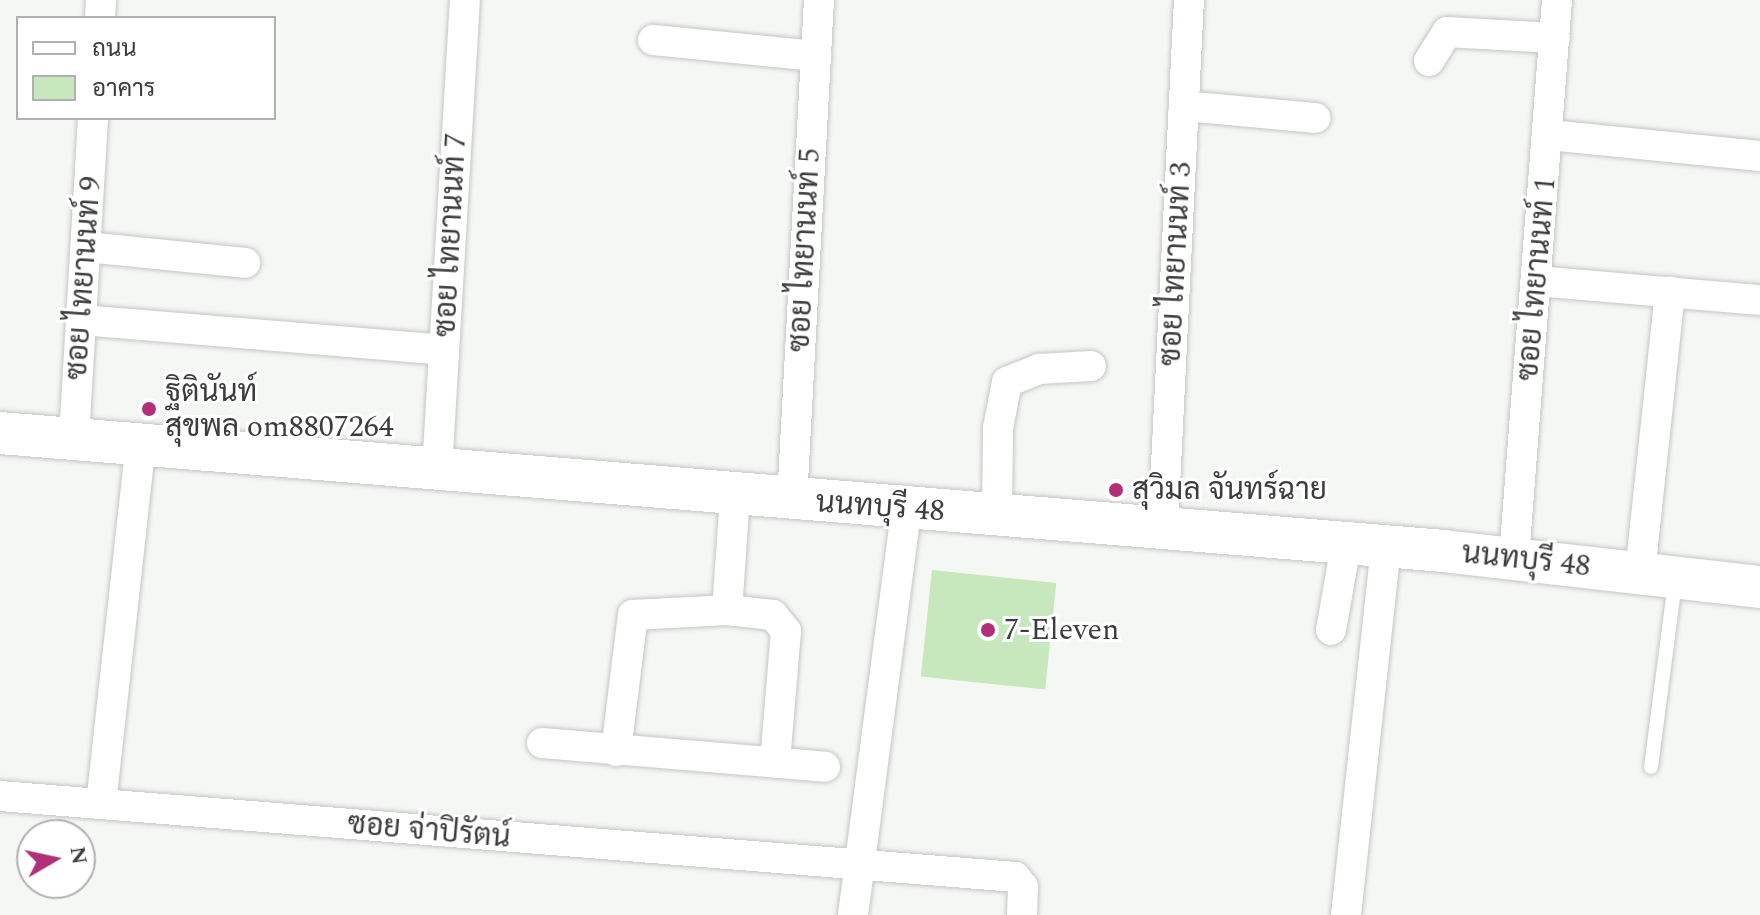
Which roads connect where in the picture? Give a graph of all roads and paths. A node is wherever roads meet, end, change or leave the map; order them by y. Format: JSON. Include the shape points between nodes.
{"nodes":[{"id":1,"x":465,"y":0,"type":"edge"},
{"id":2,"x":819,"y":0,"type":"edge"},
{"id":3,"x":1189,"y":0,"type":"edge"},
{"id":4,"x":1557,"y":0,"type":"edge"},
{"id":5,"x":1555,"y":38,"type":"junction"},
{"id":6,"x":653,"y":40,"type":"dead end"},
{"id":7,"x":816,"y":56,"type":"junction"},
{"id":8,"x":1429,"y":61,"type":"dead end"},
{"id":9,"x":1184,"y":106,"type":"junction"},
{"id":10,"x":1315,"y":118,"type":"dead end"},
{"id":11,"x":93,"y":120,"type":"edge"},
{"id":12,"x":1549,"y":135,"type":"junction"},
{"id":13,"x":1760,"y":156,"type":"edge"},
{"id":14,"x":86,"y":247,"type":"junction"},
{"id":15,"x":245,"y":263,"type":"dead end"},
{"id":16,"x":1537,"y":281,"type":"junction"},
{"id":17,"x":1670,"y":292,"type":"junction"},
{"id":18,"x":1760,"y":300,"type":"edge"},
{"id":19,"x":81,"y":320,"type":"junction"},
{"id":20,"x":444,"y":350,"type":"junction"},
{"id":21,"x":1091,"y":366,"type":"dead end"},
{"id":22,"x":0,"y":433,"type":"edge"},
{"id":23,"x":74,"y":438,"type":"junction"},
{"id":24,"x":141,"y":444,"type":"junction"},
{"id":25,"x":437,"y":470,"type":"junction"},
{"id":26,"x":735,"y":496,"type":"junction"},
{"id":27,"x":792,"y":501,"type":"junction"},
{"id":28,"x":906,"y":510,"type":"junction"},
{"id":29,"x":997,"y":515,"type":"junction"},
{"id":30,"x":1163,"y":527,"type":"junction"},
{"id":31,"x":1366,"y":547,"type":"junction"},
{"id":32,"x":1514,"y":558,"type":"junction"},
{"id":33,"x":1658,"y":575,"type":"junction"},
{"id":34,"x":1760,"y":587,"type":"edge"},
{"id":35,"x":727,"y":610,"type":"junction"},
{"id":36,"x":1331,"y":630,"type":"dead end"},
{"id":37,"x":542,"y":743,"type":"dead end"},
{"id":38,"x":616,"y":751,"type":"junction"},
{"id":39,"x":775,"y":763,"type":"junction"},
{"id":40,"x":825,"y":767,"type":"dead end"},
{"id":41,"x":1651,"y":767,"type":"dead end"},
{"id":42,"x":0,"y":796,"type":"edge"},
{"id":43,"x":101,"y":804,"type":"junction"},
{"id":44,"x":859,"y":866,"type":"junction"},
{"id":45,"x":853,"y":915,"type":"edge"},
{"id":46,"x":1022,"y":915,"type":"edge"},
{"id":47,"x":1346,"y":915,"type":"edge"}],
"edges":[{"from":1,"to":20,"type":"street","name":"ซอย ไทยานนท์ 7"},
{"from":2,"to":7,"type":"street","name":"ซอย ไทยานนท์ 5"},
{"from":3,"to":9,"type":"street","name":"ซอย ไทยานนท์ 3"},
{"from":4,"to":5,"type":"street","name":"ซอย ไทยานนท์ 1"},
{"from":5,"to":8,"type":"street","via":[[1447,32]]},
{"from":5,"to":12,"type":"street","name":"ซอย ไทยานนท์ 1"},
{"from":6,"to":7,"type":"street"},
{"from":7,"to":27,"type":"street","name":"ซอย ไทยานนท์ 5"},
{"from":9,"to":10,"type":"street"},
{"from":9,"to":30,"type":"street","name":"ซอย ไทยานนท์ 3"},
{"from":11,"to":14,"type":"street","name":"ซอย ไทยานนท์ 9"},
{"from":12,"to":13,"type":"street"},
{"from":12,"to":16,"type":"street","name":"ซอย ไทยานนท์ 1"},
{"from":14,"to":15,"type":"street"},
{"from":14,"to":19,"type":"street","name":"ซอย ไทยานนท์ 9"},
{"from":16,"to":17,"type":"street"},
{"from":16,"to":32,"type":"street","name":"ซอย ไทยานนท์ 1"},
{"from":17,"to":18,"type":"street"},
{"from":17,"to":33,"type":"street"},
{"from":19,"to":20,"type":"street"},
{"from":19,"to":23,"type":"street","name":"ซอย ไทยานนท์ 9"},
{"from":20,"to":25,"type":"street","name":"ซอย ไทยานนท์ 7"},
{"from":21,"to":29,"type":"street","via":[[1039,369],[1007,382],[998,428]]},
{"from":22,"to":23,"type":"street","name":"นนทบุรี 48"},
{"from":23,"to":24,"type":"street","name":"นนทบุรี 48"},
{"from":24,"to":25,"type":"street","name":"นนทบุรี 48"},
{"from":24,"to":43,"type":"street"},
{"from":25,"to":26,"type":"street","name":"นนทบุรี 48"},
{"from":26,"to":27,"type":"street","name":"นนทบุรี 48"},
{"from":26,"to":35,"type":"street"},
{"from":27,"to":28,"type":"street","name":"นนทบุรี 48"},
{"from":28,"to":29,"type":"street","name":"นนทบุรี 48"},
{"from":28,"to":44,"type":"street"},
{"from":29,"to":30,"type":"street","name":"นนทบุรี 48"},
{"from":30,"to":31,"type":"street","name":"นนทบุรี 48"},
{"from":31,"to":32,"type":"street","name":"นนทบุรี 48"},
{"from":31,"to":36,"type":"street"},
{"from":31,"to":47,"type":"street"},
{"from":32,"to":33,"type":"street","name":"นนทบุรี 48"},
{"from":33,"to":34,"type":"street","name":"นนทบุรี 48"},
{"from":33,"to":41,"type":"lane"},
{"from":35,"to":38,"type":"street","via":[[657,608],[633,615]]},
{"from":35,"to":39,"type":"street","via":[[783,619]]},
{"from":37,"to":38,"type":"street"},
{"from":38,"to":39,"type":"street"},
{"from":39,"to":40,"type":"street"},
{"from":42,"to":43,"type":"street","name":"ซอย จ่าปิรัตน์"},
{"from":43,"to":44,"type":"street","name":"ซอย จ่าปิรัตน์"},
{"from":44,"to":45,"type":"street"},
{"from":44,"to":46,"type":"street","name":"ซอย จ่าปิรัตน์","via":[[1015,877],[1023,887]]}]}
